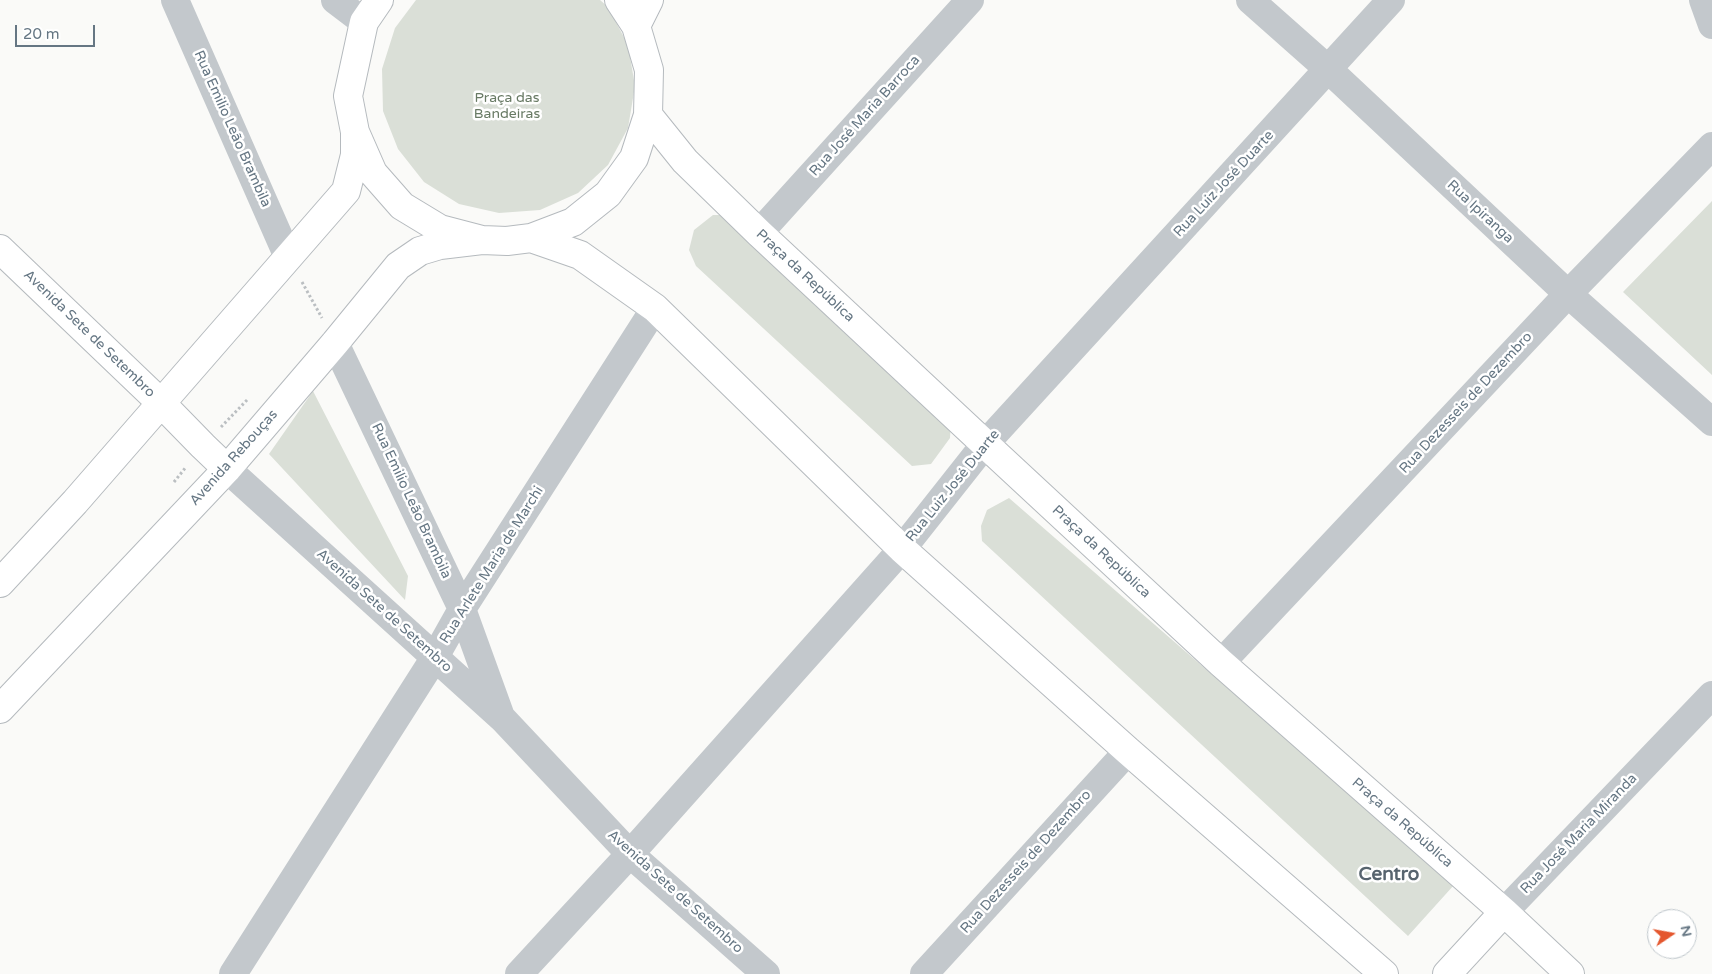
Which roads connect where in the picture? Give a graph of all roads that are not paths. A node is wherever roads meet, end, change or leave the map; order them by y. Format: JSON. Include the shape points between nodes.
{"nodes":[{"id":1,"x":175,"y":0,"type":"edge"},
{"id":2,"x":335,"y":0,"type":"edge"},
{"id":3,"x":379,"y":0,"type":"edge"},
{"id":4,"x":619,"y":0,"type":"edge"},
{"id":5,"x":649,"y":0,"type":"edge"},
{"id":6,"x":970,"y":0,"type":"edge"},
{"id":7,"x":1250,"y":0,"type":"edge"},
{"id":8,"x":1391,"y":0,"type":"edge"},
{"id":9,"x":1703,"y":0,"type":"edge"},
{"id":10,"x":364,"y":22,"type":"junction"},
{"id":11,"x":1712,"y":25,"type":"edge"},
{"id":12,"x":636,"y":26,"type":"junction"},
{"id":13,"x":1329,"y":70,"type":"junction"},
{"id":14,"x":648,"y":115,"type":"junction"},
{"id":15,"x":355,"y":132,"type":"junction"},
{"id":16,"x":1712,"y":146,"type":"edge"},
{"id":17,"x":759,"y":233,"type":"junction"},
{"id":18,"x":531,"y":238,"type":"junction"},
{"id":19,"x":482,"y":240,"type":"junction"},
{"id":20,"x":0,"y":249,"type":"edge"},
{"id":21,"x":288,"y":257,"type":"junction"},
{"id":22,"x":1568,"y":294,"type":"junction"},
{"id":23,"x":655,"y":308,"type":"junction"},
{"id":24,"x":335,"y":343,"type":"junction"},
{"id":25,"x":161,"y":403,"type":"junction"},
{"id":26,"x":1712,"y":422,"type":"edge"},
{"id":27,"x":985,"y":444,"type":"junction"},
{"id":28,"x":228,"y":469,"type":"junction"},
{"id":29,"x":902,"y":549,"type":"junction"},
{"id":30,"x":0,"y":583,"type":"edge"},
{"id":31,"x":462,"y":609,"type":"junction"},
{"id":32,"x":435,"y":657,"type":"junction"},
{"id":33,"x":1221,"y":663,"type":"junction"},
{"id":34,"x":1712,"y":695,"type":"edge"},
{"id":35,"x":0,"y":709,"type":"edge"},
{"id":36,"x":502,"y":718,"type":"junction"},
{"id":37,"x":1128,"y":751,"type":"junction"},
{"id":38,"x":630,"y":854,"type":"junction"},
{"id":39,"x":1504,"y":912,"type":"junction"},
{"id":40,"x":233,"y":974,"type":"edge"},
{"id":41,"x":519,"y":974,"type":"edge"},
{"id":42,"x":766,"y":974,"type":"edge"},
{"id":43,"x":924,"y":974,"type":"edge"},
{"id":44,"x":1384,"y":974,"type":"edge"},
{"id":45,"x":1446,"y":974,"type":"edge"},
{"id":46,"x":1570,"y":974,"type":"edge"}],
"edges":[{"from":1,"to":21,"type":"street","name":"Rua Emilio Leão Brambila"},
{"from":2,"to":10,"type":"street"},
{"from":3,"to":10,"type":"main road"},
{"from":4,"to":12,"type":"main road"},
{"from":5,"to":12,"type":"main road"},
{"from":6,"to":17,"type":"street","name":"Rua José Maria Barroca"},
{"from":7,"to":13,"type":"street","name":"Rua Ipiranga"},
{"from":8,"to":13,"type":"street","name":"Rua Luiz José Duarte"},
{"from":9,"to":11,"type":"street"},
{"from":10,"to":15,"type":"main road","via":[[348,96]]},
{"from":12,"to":14,"type":"main road","via":[[649,70]]},
{"from":13,"to":22,"type":"street","name":"Rua Ipiranga"},
{"from":13,"to":27,"type":"street","name":"Rua Luiz José Duarte"},
{"from":14,"to":17,"type":"main road","name":"Praça da República","via":[[685,161]]},
{"from":14,"to":18,"type":"main road","via":[[634,158],[608,194],[573,222]]},
{"from":15,"to":19,"type":"main road","via":[[373,173],[402,206],[440,229]]},
{"from":15,"to":21,"type":"main road","via":[[346,192]]},
{"from":16,"to":22,"type":"street","name":"Rua Dezesseis de Dezembro"},
{"from":17,"to":27,"type":"main road","name":"Praça da República"},
{"from":18,"to":19,"type":"main road"},
{"from":18,"to":23,"type":"main road","via":[[580,255]]},
{"from":19,"to":24,"type":"main road","name":"Avenida Rebouças","via":[[420,251],[398,266]]},
{"from":20,"to":25,"type":"main road","name":"Avenida Sete de Setembro"},
{"from":21,"to":25,"type":"main road"},
{"from":22,"to":26,"type":"street","name":"Rua Ipiranga"},
{"from":22,"to":33,"type":"street","name":"Rua Dezesseis de Dezembro"},
{"from":23,"to":29,"type":"main road"},
{"from":23,"to":31,"type":"street","name":"Rua Arlete Maria de Marchi"},
{"from":24,"to":28,"type":"main road","name":"Avenida Rebouças"},
{"from":24,"to":31,"type":"street","name":"Rua Emilio Leão Brambila"},
{"from":25,"to":28,"type":"main road","name":"Avenida Sete de Setembro"},
{"from":25,"to":30,"type":"main road"},
{"from":27,"to":29,"type":"street","name":"Rua Luiz José Duarte"},
{"from":27,"to":33,"type":"main road","name":"Praça da República"},
{"from":28,"to":32,"type":"street","name":"Avenida Sete de Setembro"},
{"from":28,"to":35,"type":"main road","name":"Avenida Rebouças"},
{"from":29,"to":37,"type":"main road"},
{"from":29,"to":38,"type":"street","name":"Rua Luiz José Duarte"},
{"from":31,"to":32,"type":"street","name":"Rua Arlete Maria de Marchi"},
{"from":31,"to":36,"type":"street","name":"Rua Emilio Leão Brambila"},
{"from":32,"to":36,"type":"street","name":"Avenida Sete de Setembro"},
{"from":32,"to":40,"type":"street","name":"Rua Arlete Maria de Marchi"},
{"from":33,"to":39,"type":"main road","name":"Praça da República"},
{"from":34,"to":39,"type":"street","name":"Rua José Maria Miranda"},
{"from":36,"to":38,"type":"street","name":"Avenida Sete de Setembro"},
{"from":37,"to":43,"type":"street","name":"Rua Dezesseis de Dezembro"},
{"from":37,"to":44,"type":"main road"},
{"from":38,"to":41,"type":"street","name":"Rua Luiz José Duarte"},
{"from":38,"to":42,"type":"street","name":"Avenida Sete de Setembro"},
{"from":39,"to":45,"type":"main road","name":"Rua José Maria Miranda"},
{"from":39,"to":46,"type":"main road","name":"Praça da República"}]}
